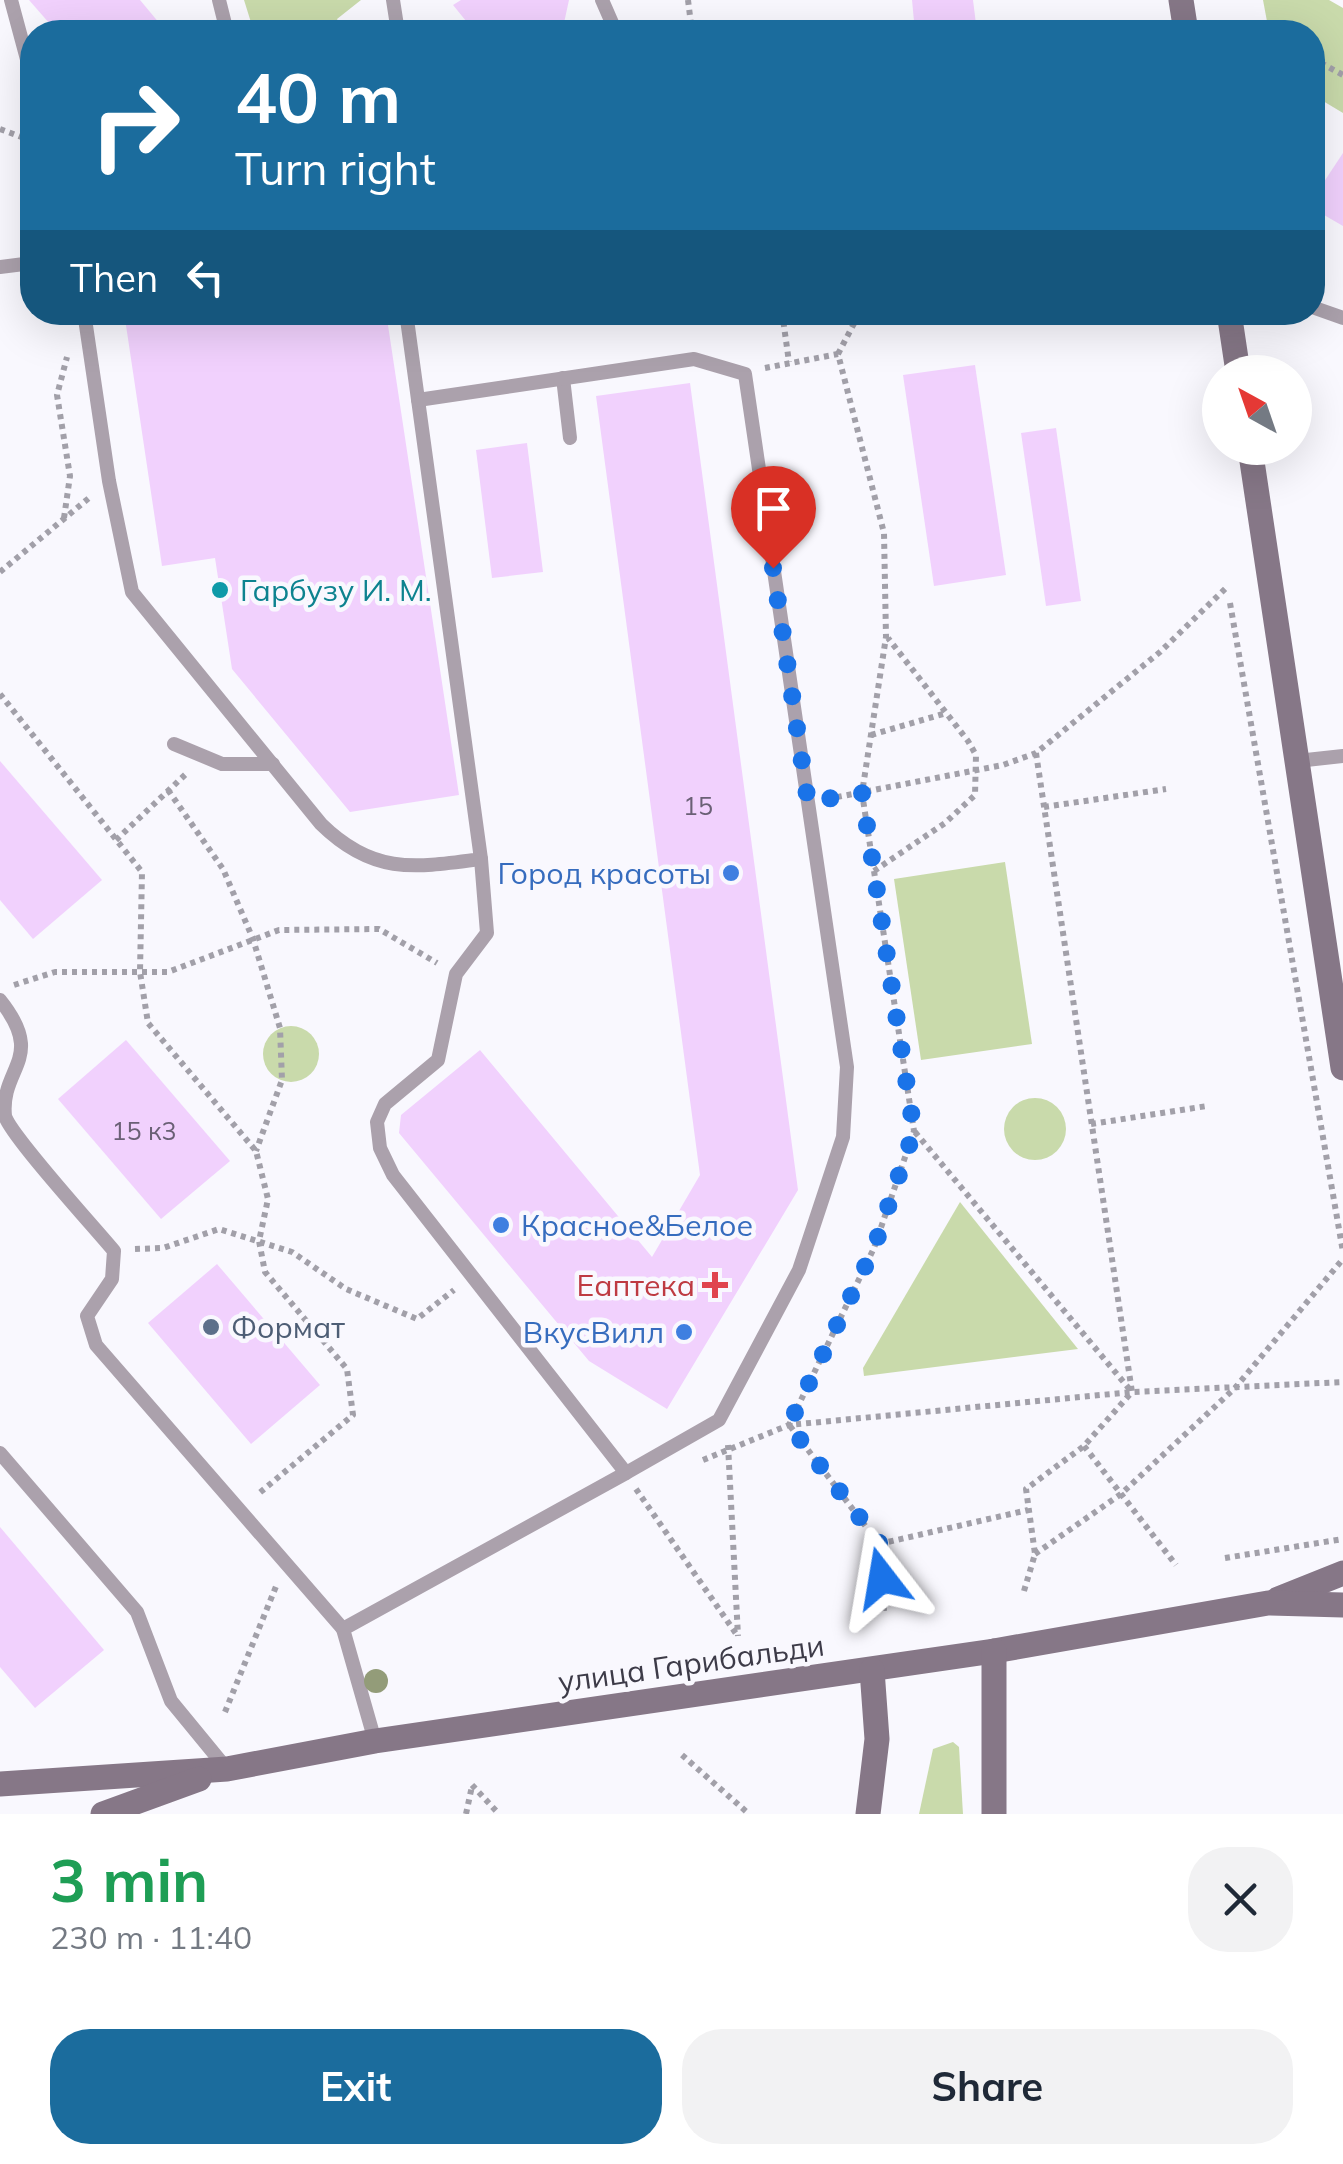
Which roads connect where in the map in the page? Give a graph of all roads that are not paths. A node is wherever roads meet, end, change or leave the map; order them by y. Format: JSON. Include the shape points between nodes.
{"nodes":[{"id":1,"x":11,"y":0,"type":"edge"},
{"id":2,"x":20,"y":33,"type":"edge"},
{"id":3,"x":86,"y":325,"type":"edge"},
{"id":4,"x":408,"y":325,"type":"edge"},
{"id":5,"x":1231,"y":325,"type":"edge"},
{"id":6,"x":1235,"y":355,"type":"edge"},
{"id":7,"x":563,"y":378,"type":"junction"},
{"id":8,"x":418,"y":400,"type":"junction"},
{"id":9,"x":570,"y":438,"type":"dead end"},
{"id":10,"x":1253,"y":465,"type":"edge"},
{"id":11,"x":174,"y":744,"type":"dead end"},
{"id":12,"x":1343,"y":756,"type":"edge"},
{"id":13,"x":1298,"y":761,"type":"junction"},
{"id":14,"x":273,"y":764,"type":"junction"},
{"id":15,"x":481,"y":859,"type":"junction"},
{"id":16,"x":0,"y":1000,"type":"edge"},
{"id":17,"x":1343,"y":1068,"type":"edge"},
{"id":18,"x":0,"y":1452,"type":"edge"},
{"id":19,"x":626,"y":1473,"type":"junction"},
{"id":20,"x":1343,"y":1573,"type":"edge"},
{"id":21,"x":1268,"y":1603,"type":"junction"},
{"id":22,"x":1343,"y":1605,"type":"edge"},
{"id":23,"x":343,"y":1630,"type":"junction"},
{"id":24,"x":994,"y":1651,"type":"junction"},
{"id":25,"x":872,"y":1670,"type":"junction"},
{"id":26,"x":374,"y":1741,"type":"junction"},
{"id":27,"x":227,"y":1768,"type":"junction"},
{"id":28,"x":0,"y":1784,"type":"edge"},
{"id":29,"x":103,"y":1814,"type":"edge"},
{"id":30,"x":868,"y":1814,"type":"edge"},
{"id":31,"x":994,"y":1814,"type":"edge"}],
"edges":[{"from":1,"to":2,"type":"lane"},
{"from":3,"to":14,"type":"lane","via":[[132,592]]},
{"from":4,"to":8,"type":"lane"},
{"from":5,"to":6,"type":"street"},
{"from":7,"to":8,"type":"lane"},
{"from":7,"to":9,"type":"lane"},
{"from":7,"to":19,"type":"lane","via":[[694,359],[744,374],[846,1066],[843,1137],[799,1270],[720,1420]]},
{"from":8,"to":15,"type":"lane"},
{"from":10,"to":13,"type":"street"},
{"from":11,"to":14,"type":"lane","via":[[222,764]]},
{"from":12,"to":13,"type":"lane"},
{"from":13,"to":17,"type":"street"},
{"from":14,"to":15,"type":"lane","via":[[344,846],[373,860],[400,867]]},
{"from":15,"to":19,"type":"lane","via":[[487,933],[456,974],[438,1060],[385,1104],[377,1122],[380,1148],[392,1175]]},
{"from":16,"to":23,"type":"lane","via":[[17,1021],[20,1054],[4,1088],[5,1118],[114,1251],[112,1280],[87,1316],[96,1345]]},
{"from":18,"to":27,"type":"lane","via":[[136,1612],[170,1701]]},
{"from":19,"to":23,"type":"lane"},
{"from":20,"to":21,"type":"street"},
{"from":21,"to":22,"type":"street","name":"улица Гарибальди"},
{"from":21,"to":24,"type":"street","name":"улица Гарибальди"},
{"from":23,"to":26,"type":"lane"},
{"from":24,"to":25,"type":"street","name":"улица Гарибальди"},
{"from":24,"to":31,"type":"street"},
{"from":25,"to":26,"type":"street","name":"улица Гарибальди"},
{"from":25,"to":30,"type":"street","via":[[876,1739]]},
{"from":26,"to":27,"type":"street","name":"улица Гарибальди"},
{"from":27,"to":28,"type":"street","name":"улица Гарибальди"},
{"from":27,"to":29,"type":"street","name":"улица Гарибальди"}]}
